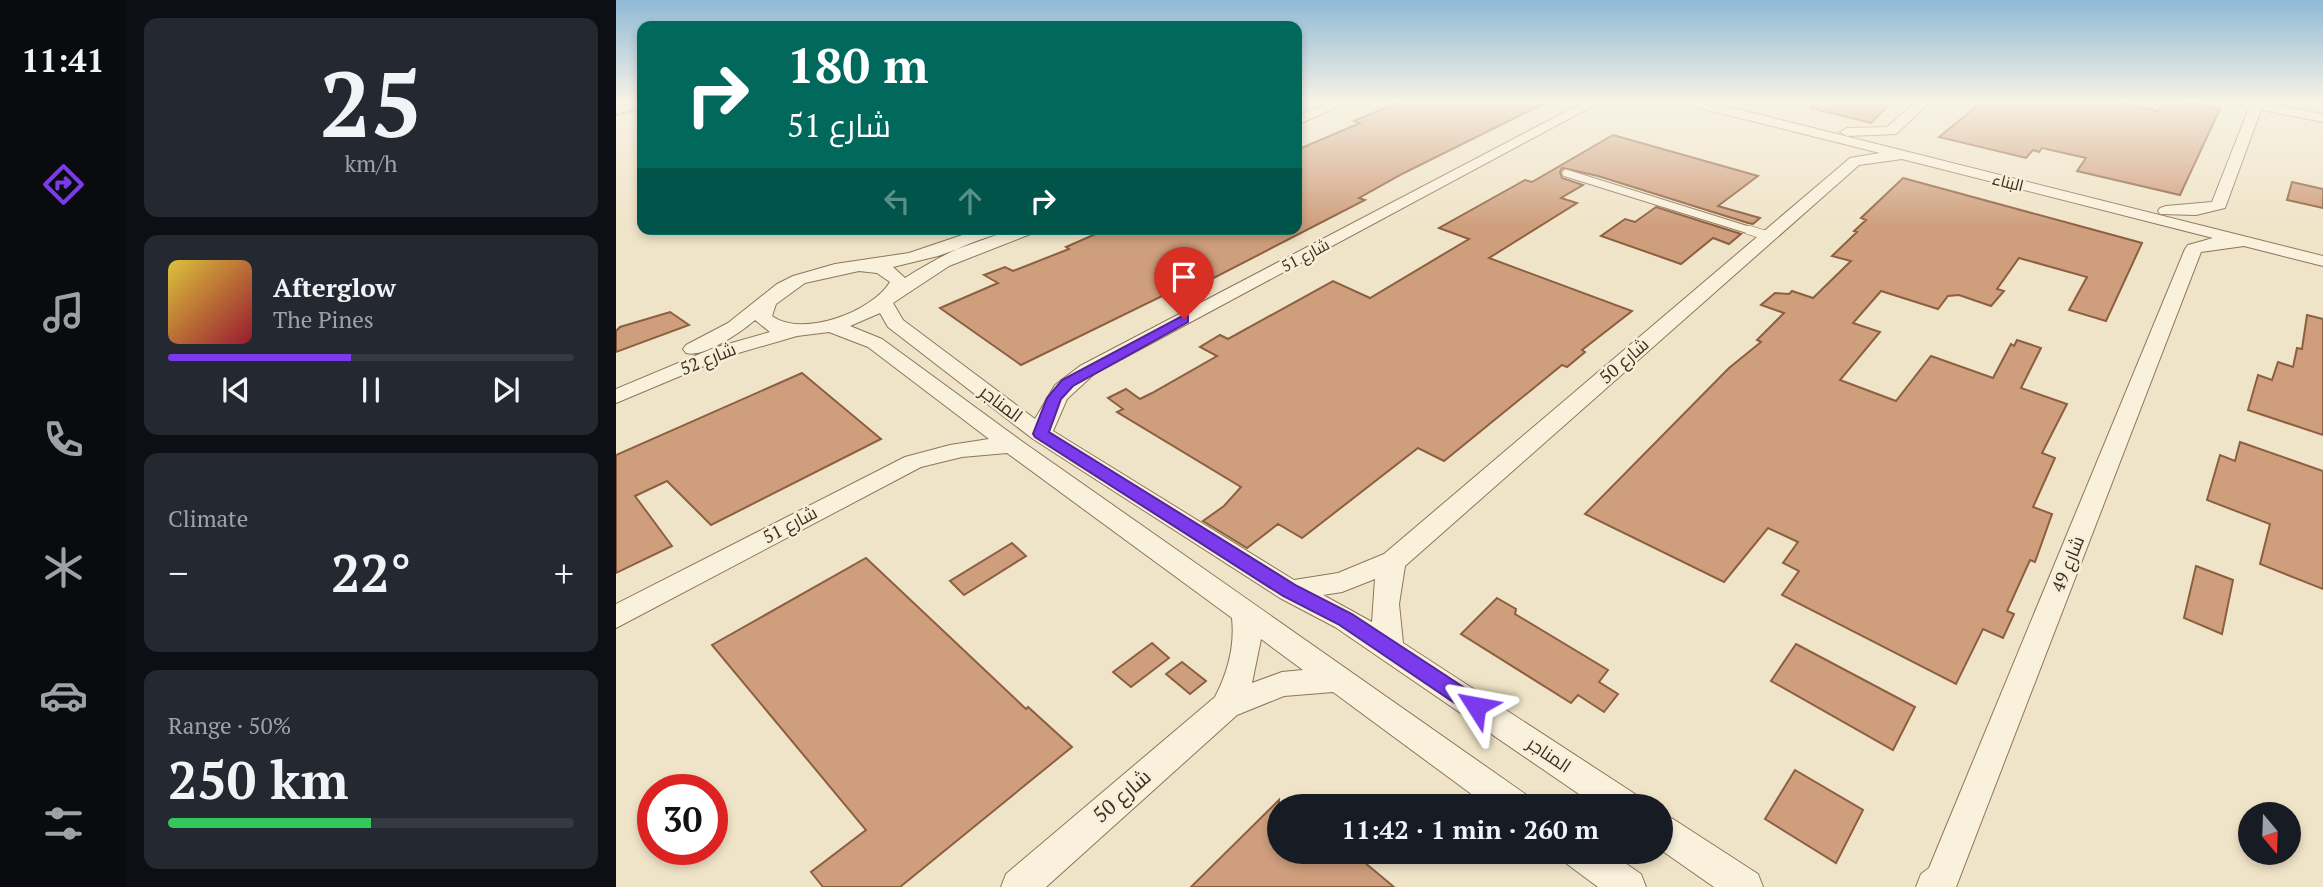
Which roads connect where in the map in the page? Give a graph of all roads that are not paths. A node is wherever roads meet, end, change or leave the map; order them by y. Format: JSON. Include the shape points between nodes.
{"nodes":[{"id":1,"x":1516,"y":143,"type":"edge"},
{"id":2,"x":1846,"y":143,"type":"edge"},
{"id":3,"x":1875,"y":143,"type":"edge"},
{"id":4,"x":1902,"y":143,"type":"edge"},
{"id":5,"x":2242,"y":143,"type":"edge"},
{"id":6,"x":1909,"y":152,"type":"junction"},
{"id":7,"x":1854,"y":161,"type":"junction"},
{"id":8,"x":1566,"y":173,"type":"dead end"},
{"id":9,"x":2219,"y":205,"type":"junction"},
{"id":10,"x":2160,"y":215,"type":"junction"},
{"id":11,"x":980,"y":235,"type":"edge"},
{"id":12,"x":1012,"y":235,"type":"edge"},
{"id":13,"x":1768,"y":236,"type":"junction"},
{"id":14,"x":2248,"y":237,"type":"junction"},
{"id":15,"x":2194,"y":249,"type":"junction"},
{"id":16,"x":2323,"y":250,"type":"edge"},
{"id":17,"x":2323,"y":261,"type":"edge"},
{"id":18,"x":860,"y":267,"type":"junction"},
{"id":19,"x":891,"y":297,"type":"junction"},
{"id":20,"x":766,"y":303,"type":"junction"},
{"id":21,"x":832,"y":326,"type":"junction"},
{"id":22,"x":802,"y":330,"type":"junction"},
{"id":23,"x":616,"y":381,"type":"edge"},
{"id":24,"x":616,"y":397,"type":"edge"},
{"id":25,"x":1041,"y":434,"type":"junction"},
{"id":26,"x":1013,"y":445,"type":"junction"},
{"id":27,"x":1393,"y":561,"type":"junction"},
{"id":28,"x":1290,"y":591,"type":"junction"},
{"id":29,"x":1245,"y":612,"type":"junction"},
{"id":30,"x":616,"y":617,"type":"edge"},
{"id":31,"x":1390,"y":648,"type":"junction"},
{"id":32,"x":1338,"y":680,"type":"junction"},
{"id":33,"x":1226,"y":706,"type":"junction"},
{"id":34,"x":1498,"y":794,"type":"edge"},
{"id":35,"x":1607,"y":794,"type":"edge"},
{"id":36,"x":1673,"y":838,"type":"edge"},
{"id":37,"x":1596,"y":864,"type":"edge"},
{"id":38,"x":1939,"y":885,"type":"edge"},
{"id":39,"x":1019,"y":887,"type":"edge"},
{"id":40,"x":1628,"y":887,"type":"edge"},
{"id":41,"x":1745,"y":887,"type":"edge"}],
"edges":[{"from":1,"to":25,"type":"street","name":"شارع 51","via":[[1087,370],[1054,398]]},
{"from":2,"to":7,"type":"street"},
{"from":3,"to":6,"type":"street","name":"البناء"},
{"from":4,"to":6,"type":"street"},
{"from":5,"to":9,"type":"street"},
{"from":6,"to":7,"type":"street"},
{"from":6,"to":10,"type":"street","name":"البناء"},
{"from":7,"to":13,"type":"street","name":"شارع 50"},
{"from":8,"to":13,"type":"lane"},
{"from":9,"to":10,"type":"street"},
{"from":9,"to":14,"type":"street"},
{"from":10,"to":14,"type":"street","name":"البناء"},
{"from":10,"to":15,"type":"street"},
{"from":11,"to":18,"type":"street","via":[[930,253]]},
{"from":12,"to":19,"type":"street","via":[[943,262]]},
{"from":13,"to":27,"type":"street","name":"شارع 50"},
{"from":14,"to":15,"type":"street"},
{"from":14,"to":16,"type":"street","name":"البناء"},
{"from":14,"to":17,"type":"street","name":"البناء"},
{"from":15,"to":38,"type":"street","name":"شارع 49"},
{"from":18,"to":19,"type":"street","name":"المناجر","via":[[896,275],[899,282]]},
{"from":18,"to":20,"type":"street","name":"شارع 52","via":[[805,278]]},
{"from":19,"to":21,"type":"street","via":[[862,317]]},
{"from":19,"to":25,"type":"street","name":"المناجر","via":[[888,313],[905,331]]},
{"from":20,"to":22,"type":"street","via":[[764,319],[772,325]]},
{"from":20,"to":23,"type":"street","name":"شارع 52","via":[[713,340]]},
{"from":21,"to":22,"type":"street"},
{"from":21,"to":26,"type":"street","name":"المناجر","via":[[875,343]]},
{"from":22,"to":24,"type":"street","name":"شارع 52","via":[[721,352]]},
{"from":25,"to":28,"type":"street","name":"المناجر"},
{"from":26,"to":29,"type":"street","name":"المناجر"},
{"from":26,"to":30,"type":"street","name":"شارع 51","via":[[958,449],[913,462]]},
{"from":27,"to":28,"type":"street","name":"شارع 50","via":[[1342,582]]},
{"from":27,"to":31,"type":"street","via":[[1384,596]]},
{"from":28,"to":31,"type":"street","name":"المناجر"},
{"from":29,"to":32,"type":"street","name":"المناجر"},
{"from":29,"to":33,"type":"street","name":"شارع 50","via":[[1247,657]]},
{"from":31,"to":35,"type":"street","name":"المناجر"},
{"from":32,"to":33,"type":"street","name":"شارع 50","via":[[1282,684]]},
{"from":32,"to":34,"type":"street","name":"المناجر"},
{"from":33,"to":39,"type":"street","name":"شارع 50"},
{"from":36,"to":41,"type":"street"},
{"from":37,"to":40,"type":"street"}]}
